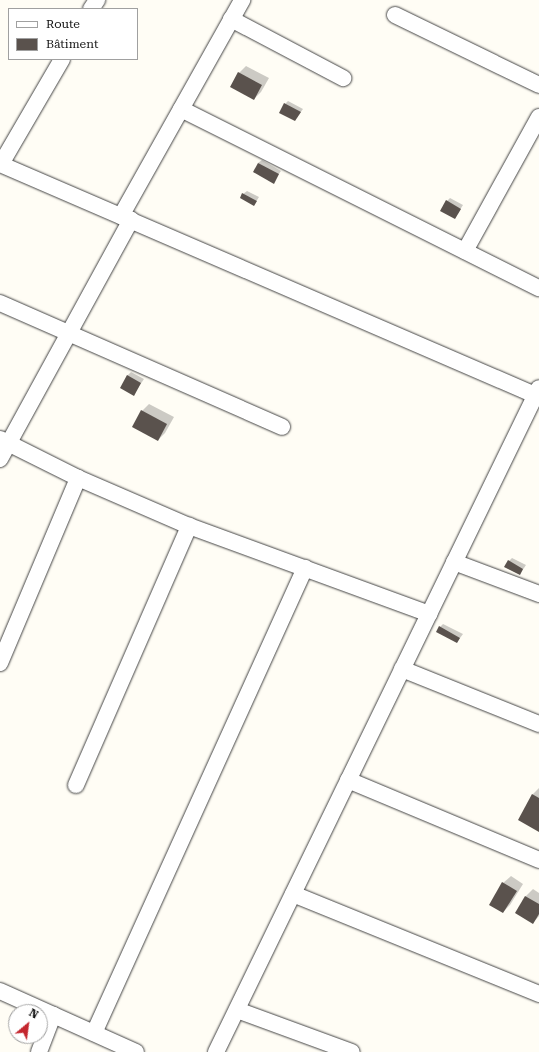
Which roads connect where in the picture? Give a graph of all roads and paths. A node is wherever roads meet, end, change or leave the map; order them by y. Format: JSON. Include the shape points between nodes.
{"nodes":[{"id":1,"x":242,"y":0,"type":"edge"},
{"id":2,"x":395,"y":15,"type":"dead end"},
{"id":3,"x":231,"y":19,"type":"junction"},
{"id":4,"x":61,"y":60,"type":"edge"},
{"id":5,"x":343,"y":78,"type":"dead end"},
{"id":6,"x":539,"y":84,"type":"edge"},
{"id":7,"x":181,"y":109,"type":"junction"},
{"id":8,"x":539,"y":117,"type":"edge"},
{"id":9,"x":1,"y":164,"type":"edge"},
{"id":10,"x":126,"y":218,"type":"junction"},
{"id":11,"x":465,"y":251,"type":"junction"},
{"id":12,"x":539,"y":288,"type":"edge"},
{"id":13,"x":0,"y":303,"type":"edge"},
{"id":14,"x":69,"y":333,"type":"junction"},
{"id":15,"x":537,"y":392,"type":"edge"},
{"id":16,"x":282,"y":427,"type":"dead end"},
{"id":17,"x":4,"y":441,"type":"edge"},
{"id":18,"x":0,"y":459,"type":"edge"},
{"id":19,"x":78,"y":478,"type":"junction"},
{"id":20,"x":189,"y":526,"type":"junction"},
{"id":21,"x":454,"y":562,"type":"junction"},
{"id":22,"x":305,"y":568,"type":"junction"},
{"id":23,"x":539,"y":594,"type":"edge"},
{"id":24,"x":429,"y":614,"type":"junction"},
{"id":25,"x":0,"y":662,"type":"edge"},
{"id":26,"x":402,"y":669,"type":"junction"},
{"id":27,"x":539,"y":724,"type":"edge"},
{"id":28,"x":348,"y":780,"type":"junction"},
{"id":29,"x":76,"y":785,"type":"dead end"},
{"id":30,"x":539,"y":860,"type":"edge"},
{"id":31,"x":293,"y":894,"type":"junction"},
{"id":32,"x":0,"y":991,"type":"edge"},
{"id":33,"x":539,"y":994,"type":"edge"},
{"id":34,"x":237,"y":1010,"type":"junction"},
{"id":35,"x":53,"y":1015,"type":"junction"},
{"id":36,"x":94,"y":1034,"type":"junction"},
{"id":37,"x":39,"y":1052,"type":"edge"},
{"id":38,"x":136,"y":1052,"type":"edge"},
{"id":39,"x":216,"y":1052,"type":"edge"},
{"id":40,"x":352,"y":1052,"type":"edge"}],
"edges":[{"from":1,"to":3,"type":"street"},
{"from":2,"to":6,"type":"street"},
{"from":3,"to":5,"type":"street"},
{"from":3,"to":7,"type":"street"},
{"from":4,"to":9,"type":"street"},
{"from":7,"to":10,"type":"street"},
{"from":7,"to":11,"type":"street"},
{"from":8,"to":11,"type":"street"},
{"from":9,"to":10,"type":"street"},
{"from":10,"to":14,"type":"street"},
{"from":10,"to":15,"type":"street"},
{"from":11,"to":12,"type":"street"},
{"from":13,"to":14,"type":"street"},
{"from":14,"to":16,"type":"street"},
{"from":14,"to":17,"type":"street"},
{"from":15,"to":21,"type":"street"},
{"from":17,"to":18,"type":"street"},
{"from":17,"to":19,"type":"street"},
{"from":19,"to":20,"type":"street"},
{"from":19,"to":25,"type":"street"},
{"from":20,"to":22,"type":"street"},
{"from":20,"to":29,"type":"street"},
{"from":21,"to":23,"type":"street"},
{"from":21,"to":24,"type":"street"},
{"from":22,"to":24,"type":"street"},
{"from":22,"to":36,"type":"street"},
{"from":24,"to":26,"type":"street"},
{"from":26,"to":27,"type":"street"},
{"from":26,"to":28,"type":"street"},
{"from":28,"to":30,"type":"street"},
{"from":28,"to":31,"type":"street"},
{"from":31,"to":33,"type":"street"},
{"from":31,"to":34,"type":"street"},
{"from":32,"to":35,"type":"street"},
{"from":34,"to":39,"type":"street"},
{"from":34,"to":40,"type":"street"},
{"from":35,"to":36,"type":"street"},
{"from":35,"to":37,"type":"street"},
{"from":36,"to":38,"type":"street"}]}
